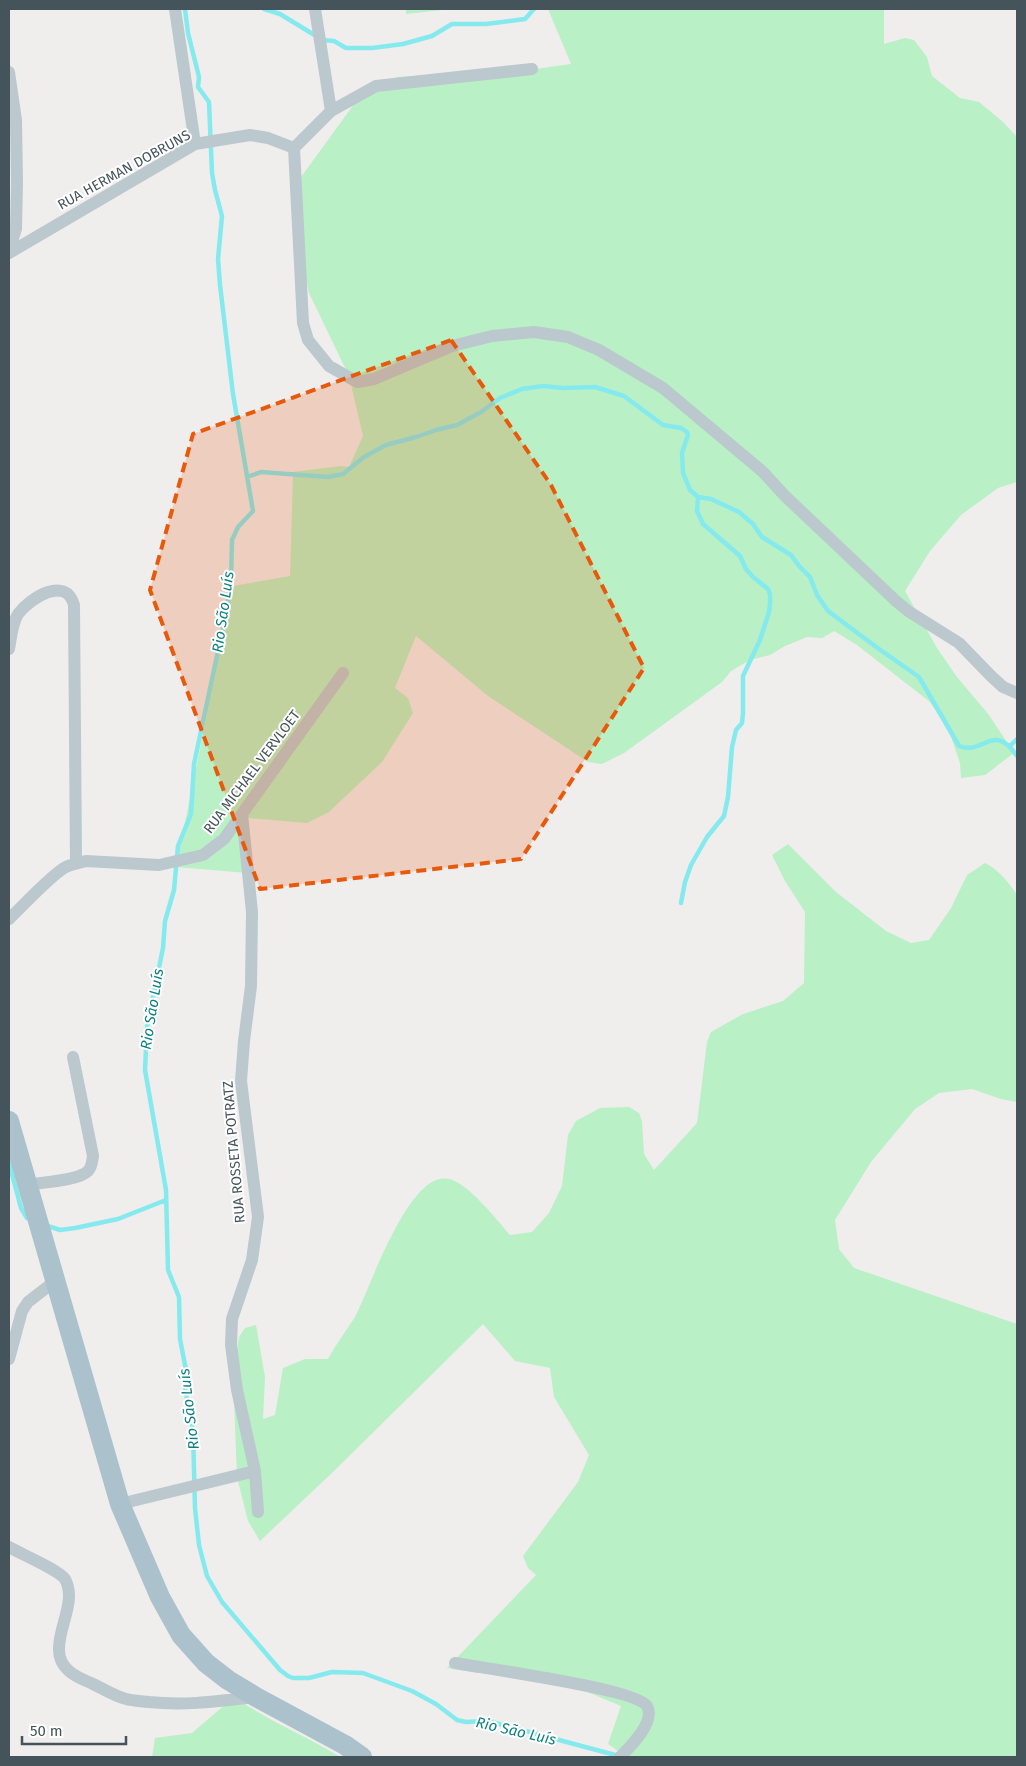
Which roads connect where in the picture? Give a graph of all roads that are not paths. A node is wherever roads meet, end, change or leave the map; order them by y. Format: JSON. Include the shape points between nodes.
{"nodes":[{"id":1,"x":174,"y":9,"type":"edge"},
{"id":2,"x":315,"y":9,"type":"edge"},
{"id":3,"x":532,"y":69,"type":"dead end"},
{"id":4,"x":9,"y":72,"type":"edge"},
{"id":5,"x":331,"y":112,"type":"junction"},
{"id":6,"x":198,"y":144,"type":"junction"},
{"id":7,"x":294,"y":148,"type":"junction"},
{"id":8,"x":9,"y":252,"type":"edge"},
{"id":9,"x":9,"y":649,"type":"edge"},
{"id":10,"x":343,"y":674,"type":"dead end"},
{"id":11,"x":1017,"y":693,"type":"edge"},
{"id":12,"x":242,"y":814,"type":"junction"},
{"id":13,"x":76,"y":863,"type":"junction"},
{"id":14,"x":9,"y":919,"type":"edge"},
{"id":15,"x":73,"y":1057,"type":"dead end"},
{"id":16,"x":9,"y":1121,"type":"edge"},
{"id":17,"x":27,"y":1185,"type":"junction"},
{"id":18,"x":55,"y":1281,"type":"junction"},
{"id":19,"x":9,"y":1359,"type":"edge"},
{"id":20,"x":255,"y":1471,"type":"junction"},
{"id":21,"x":120,"y":1504,"type":"junction"},
{"id":22,"x":258,"y":1512,"type":"dead end"},
{"id":23,"x":9,"y":1547,"type":"edge"},
{"id":24,"x":455,"y":1663,"type":"dead end"},
{"id":25,"x":256,"y":1697,"type":"junction"},
{"id":26,"x":624,"y":1753,"type":"edge"},
{"id":27,"x":362,"y":1757,"type":"edge"}],
"edges":[{"from":1,"to":6,"type":"street"},
{"from":2,"to":5,"type":"street"},
{"from":3,"to":5,"type":"street","via":[[376,86]]},
{"from":4,"to":8,"type":"street","via":[[16,120],[17,182],[16,229]]},
{"from":5,"to":7,"type":"street"},
{"from":6,"to":7,"type":"street","name":"RUA HERMAN DOBRUNS","via":[[250,135]]},
{"from":6,"to":8,"type":"street","name":"RUA HERMAN DOBRUNS"},
{"from":7,"to":11,"type":"street","via":[[303,323],[308,340],[329,366],[357,382],[374,379],[452,346],[492,336],[534,332],[568,337],[599,350],[663,388],[763,472],[896,601],[959,643],[1003,687]]},
{"from":9,"to":13,"type":"street","via":[[18,615],[30,603],[52,591],[70,595],[74,605]]},
{"from":10,"to":12,"type":"street","name":"RUA MICHAEL VERVLOET"},
{"from":12,"to":13,"type":"street","name":"RUA MICHAEL VERVLOET","via":[[224,839],[203,855],[159,864]]},
{"from":12,"to":20,"type":"street","name":"RUA ROSSETA POTRATZ","via":[[252,912],[251,986],[242,1080],[258,1217],[252,1260],[232,1319],[231,1345],[237,1390]]},
{"from":13,"to":14,"type":"street","name":"RUA MICHAEL VERVLOET","via":[[64,868]]},
{"from":15,"to":17,"type":"street","via":[[93,1156],[92,1166],[77,1177]]},
{"from":16,"to":17,"type":"main road"},
{"from":17,"to":18,"type":"main road"},
{"from":18,"to":19,"type":"street","via":[[28,1302],[22,1311]]},
{"from":18,"to":21,"type":"main road"},
{"from":20,"to":21,"type":"street"},
{"from":20,"to":22,"type":"street","name":"RUA ROSSETA POTRATZ"},
{"from":21,"to":25,"type":"main road","via":[[160,1597],[181,1635],[206,1663]]},
{"from":23,"to":25,"type":"street","via":[[57,1571],[64,1578],[69,1591],[59,1650],[61,1661],[79,1678],[126,1699],[158,1703],[193,1704]]},
{"from":24,"to":26,"type":"street","via":[[607,1690],[643,1702],[649,1714],[646,1723],[640,1736]]},
{"from":25,"to":27,"type":"main road"}]}
